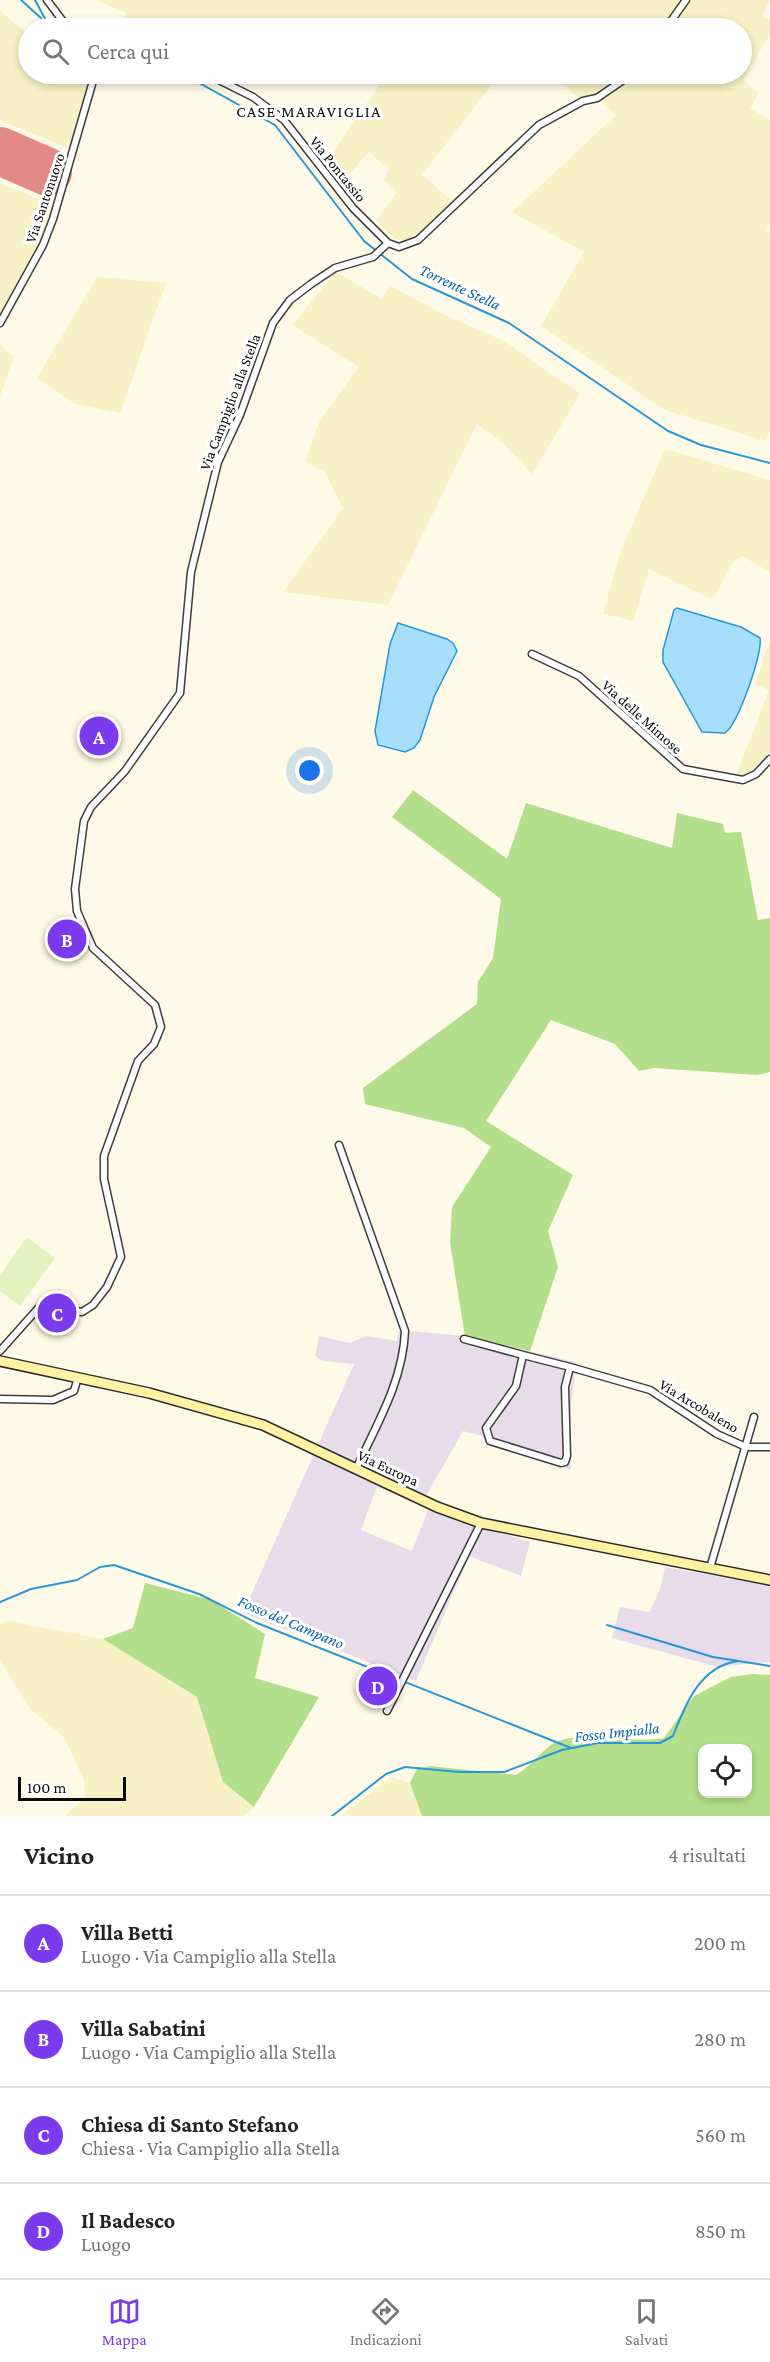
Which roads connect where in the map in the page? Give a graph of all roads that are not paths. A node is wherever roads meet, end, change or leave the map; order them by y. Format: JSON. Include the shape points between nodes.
{"nodes":[{"id":1,"x":47,"y":0,"type":"edge"},
{"id":2,"x":686,"y":0,"type":"edge"},
{"id":3,"x":60,"y":18,"type":"edge"},
{"id":4,"x":673,"y":18,"type":"edge"},
{"id":5,"x":92,"y":84,"type":"edge"},
{"id":6,"x":227,"y":84,"type":"edge"},
{"id":7,"x":617,"y":84,"type":"edge"},
{"id":8,"x":386,"y":245,"type":"junction"},
{"id":9,"x":0,"y":323,"type":"edge"},
{"id":10,"x":532,"y":654,"type":"dead end"},
{"id":11,"x":770,"y":759,"type":"edge"},
{"id":12,"x":339,"y":1145,"type":"dead end"},
{"id":13,"x":464,"y":1339,"type":"dead end"},
{"id":14,"x":0,"y":1351,"type":"edge"},
{"id":15,"x":523,"y":1355,"type":"junction"},
{"id":16,"x":0,"y":1361,"type":"edge"},
{"id":17,"x":570,"y":1366,"type":"junction"},
{"id":18,"x":78,"y":1377,"type":"junction"},
{"id":19,"x":0,"y":1399,"type":"edge"},
{"id":20,"x":754,"y":1417,"type":"dead end"},
{"id":21,"x":746,"y":1447,"type":"junction"},
{"id":22,"x":770,"y":1448,"type":"edge"},
{"id":23,"x":356,"y":1469,"type":"junction"},
{"id":24,"x":481,"y":1523,"type":"junction"},
{"id":25,"x":710,"y":1568,"type":"junction"},
{"id":26,"x":770,"y":1580,"type":"edge"},
{"id":27,"x":387,"y":1711,"type":"dead end"}],
"edges":[{"from":1,"to":3,"type":"street"},
{"from":2,"to":4,"type":"street"},
{"from":5,"to":9,"type":"street","name":"Via Santonuovo","via":[[50,228]]},
{"from":6,"to":8,"type":"street","name":"Via Pontassio","via":[[284,120]]},
{"from":7,"to":8,"type":"street","via":[[539,125],[418,240],[399,247]]},
{"from":8,"to":14,"type":"street","name":"Via Campiglio alla Stella","via":[[373,258],[352,262],[324,275],[290,300],[273,323],[240,415],[218,462],[191,572],[180,693],[125,771],[86,814],[75,889],[77,911],[93,948],[155,1005],[161,1027],[154,1044],[138,1061],[104,1156],[104,1179],[121,1257],[107,1287],[82,1312],[69,1310],[51,1299],[42,1304]]},
{"from":10,"to":11,"type":"street","name":"Via delle Mimose","via":[[579,676],[683,769],[743,780],[756,774]]},
{"from":12,"to":23,"type":"street","via":[[405,1331],[397,1380]]},
{"from":13,"to":15,"type":"street","name":"Via Arcobaleno"},
{"from":15,"to":17,"type":"street","name":"Via Arcobaleno"},
{"from":15,"to":17,"type":"street","via":[[516,1386],[486,1432],[495,1444],[561,1463],[567,1456],[565,1388]]},
{"from":16,"to":18,"type":"main road","name":"Via Europa"},
{"from":17,"to":21,"type":"street","name":"Via Arcobaleno","via":[[650,1390],[717,1434]]},
{"from":18,"to":19,"type":"street","via":[[74,1391],[53,1400]]},
{"from":18,"to":23,"type":"main road","name":"Via Europa","via":[[263,1425]]},
{"from":20,"to":21,"type":"street","name":"Via Arcobaleno"},
{"from":21,"to":22,"type":"street","name":"Via Arcobaleno"},
{"from":21,"to":25,"type":"street","name":"Via Arcobaleno"},
{"from":23,"to":24,"type":"main road","name":"Via Europa","via":[[436,1507]]},
{"from":24,"to":25,"type":"main road","name":"Via Europa"},
{"from":24,"to":27,"type":"street"},
{"from":25,"to":26,"type":"main road","name":"Via Europa"}]}
